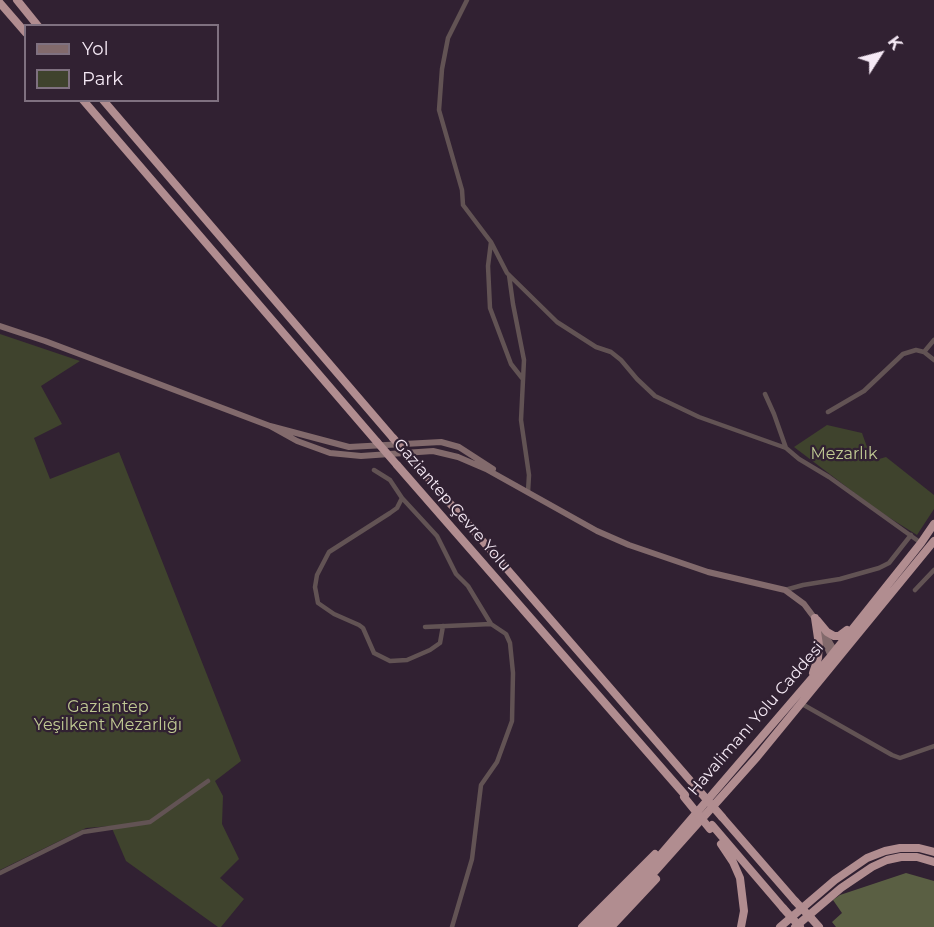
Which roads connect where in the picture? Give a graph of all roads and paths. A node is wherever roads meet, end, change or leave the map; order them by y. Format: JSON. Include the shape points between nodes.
{"nodes":[{"id":1,"x":17,"y":0,"type":"edge"},
{"id":2,"x":467,"y":0,"type":"edge"},
{"id":3,"x":0,"y":3,"type":"edge"},
{"id":4,"x":37,"y":24,"type":"edge"},
{"id":5,"x":24,"y":31,"type":"edge"},
{"id":6,"x":85,"y":102,"type":"edge"},
{"id":7,"x":105,"y":102,"type":"edge"},
{"id":8,"x":491,"y":242,"type":"junction"},
{"id":9,"x":509,"y":275,"type":"junction"},
{"id":10,"x":0,"y":327,"type":"edge"},
{"id":11,"x":934,"y":340,"type":"edge"},
{"id":12,"x":924,"y":352,"type":"junction"},
{"id":13,"x":934,"y":360,"type":"edge"},
{"id":14,"x":522,"y":378,"type":"junction"},
{"id":15,"x":765,"y":394,"type":"dead end"},
{"id":16,"x":828,"y":412,"type":"dead end"},
{"id":17,"x":270,"y":426,"type":"junction"},
{"id":18,"x":786,"y":448,"type":"junction"},
{"id":19,"x":374,"y":470,"type":"dead end"},
{"id":20,"x":509,"y":481,"type":"junction"},
{"id":21,"x":528,"y":492,"type":"junction"},
{"id":22,"x":402,"y":498,"type":"junction"},
{"id":23,"x":934,"y":524,"type":"edge"},
{"id":24,"x":911,"y":535,"type":"junction"},
{"id":25,"x":921,"y":543,"type":"junction"},
{"id":26,"x":933,"y":543,"type":"edge"},
{"id":27,"x":934,"y":570,"type":"edge"},
{"id":28,"x":785,"y":590,"type":"junction"},
{"id":29,"x":915,"y":590,"type":"dead end"},
{"id":30,"x":815,"y":618,"type":"junction"},
{"id":31,"x":861,"y":618,"type":"junction"},
{"id":32,"x":491,"y":624,"type":"junction"},
{"id":33,"x":443,"y":626,"type":"junction"},
{"id":34,"x":425,"y":627,"type":"dead end"},
{"id":35,"x":835,"y":657,"type":"junction"},
{"id":36,"x":807,"y":683,"type":"junction"},
{"id":37,"x":802,"y":704,"type":"junction"},
{"id":38,"x":934,"y":746,"type":"edge"},
{"id":39,"x":208,"y":781,"type":"dead end"},
{"id":40,"x":711,"y":827,"type":"junction"},
{"id":41,"x":682,"y":829,"type":"junction"},
{"id":42,"x":675,"y":850,"type":"junction"},
{"id":43,"x":934,"y":852,"type":"edge"},
{"id":44,"x":934,"y":862,"type":"edge"},
{"id":45,"x":0,"y":873,"type":"edge"},
{"id":46,"x":815,"y":923,"type":"edge"},
{"id":47,"x":452,"y":927,"type":"edge"},
{"id":48,"x":582,"y":927,"type":"edge"},
{"id":49,"x":592,"y":927,"type":"edge"},
{"id":50,"x":602,"y":927,"type":"edge"},
{"id":51,"x":610,"y":927,"type":"edge"},
{"id":52,"x":741,"y":927,"type":"edge"},
{"id":53,"x":780,"y":927,"type":"edge"},
{"id":54,"x":795,"y":927,"type":"edge"},
{"id":55,"x":800,"y":927,"type":"edge"}],
"edges":[{"from":1,"to":4,"type":"highway"},
{"from":2,"to":8,"type":"street","via":[[448,38],[440,110],[463,205]]},
{"from":3,"to":5,"type":"highway"},
{"from":6,"to":40,"type":"highway","name":"Gaziantep Çevre Yolu","bridge":true},
{"from":7,"to":46,"type":"highway","name":"Gaziantep Çevre Yolu","bridge":true},
{"from":8,"to":9,"type":"street"},
{"from":8,"to":14,"type":"street","via":[[490,308],[511,364]]},
{"from":9,"to":14,"type":"street","via":[[524,360]]},
{"from":9,"to":18,"type":"street","via":[[557,322],[621,360],[655,396],[699,417]]},
{"from":10,"to":17,"type":"street"},
{"from":11,"to":12,"type":"street"},
{"from":12,"to":13,"type":"street"},
{"from":12,"to":16,"type":"street","via":[[903,354],[864,391]]},
{"from":14,"to":21,"type":"street","via":[[521,430]]},
{"from":15,"to":18,"type":"street"},
{"from":17,"to":20,"type":"street","via":[[330,453],[361,456],[432,451],[458,457]]},
{"from":17,"to":20,"type":"street","via":[[349,447],[441,442],[459,447]]},
{"from":18,"to":24,"type":"street"},
{"from":19,"to":22,"type":"street","via":[[390,480]]},
{"from":20,"to":21,"type":"street"},
{"from":21,"to":28,"type":"street","via":[[629,545],[708,572]]},
{"from":22,"to":32,"type":"street","via":[[437,536],[456,574]]},
{"from":22,"to":33,"type":"street","via":[[390,513],[328,552],[317,575],[318,603],[363,628],[374,653],[390,661],[407,660],[430,650],[440,643]]},
{"from":23,"to":25,"type":"highway","name":"Havalimanı Yolu Caddesi"},
{"from":24,"to":25,"type":"street"},
{"from":24,"to":28,"type":"street","via":[[889,563],[879,568]]},
{"from":25,"to":31,"type":"highway","name":"Havalimanı Yolu Caddesi"},
{"from":26,"to":35,"type":"highway","name":"Havalimanı Yolu Caddesi"},
{"from":27,"to":29,"type":"street"},
{"from":28,"to":30,"type":"street"},
{"from":30,"to":31,"type":"highway","via":[[834,636]]},
{"from":30,"to":35,"type":"street"},
{"from":30,"to":36,"type":"highway","via":[[818,658]]},
{"from":31,"to":35,"type":"highway","name":"Havalimanı Yolu Caddesi"},
{"from":32,"to":33,"type":"street"},
{"from":32,"to":47,"type":"street","via":[[506,634],[510,643],[512,721],[497,762],[481,785],[472,860]]},
{"from":33,"to":34,"type":"street"},
{"from":35,"to":36,"type":"highway","name":"Havalimanı Yolu Caddesi"},
{"from":35,"to":37,"type":"highway","name":"Havalimanı Yolu Caddesi"},
{"from":36,"to":41,"type":"highway","name":"Havalimanı Yolu Caddesi"},
{"from":37,"to":38,"type":"street","via":[[900,758]]},
{"from":37,"to":42,"type":"highway","name":"Havalimanı Yolu Caddesi"},
{"from":39,"to":45,"type":"street","via":[[150,822],[83,832]]},
{"from":40,"to":52,"type":"highway","via":[[740,878]]},
{"from":40,"to":55,"type":"highway","name":"Gaziantep Çevre Yolu","bridge":true},
{"from":41,"to":48,"type":"highway"},
{"from":41,"to":49,"type":"highway","name":"Havalimanı Yolu Caddesi"},
{"from":42,"to":50,"type":"highway","name":"Havalimanı Yolu Caddesi"},
{"from":42,"to":51,"type":"highway","via":[[659,875]]},
{"from":43,"to":53,"type":"highway","via":[[900,848],[867,858]]},
{"from":44,"to":54,"type":"highway","via":[[901,857],[872,867]]}]}
